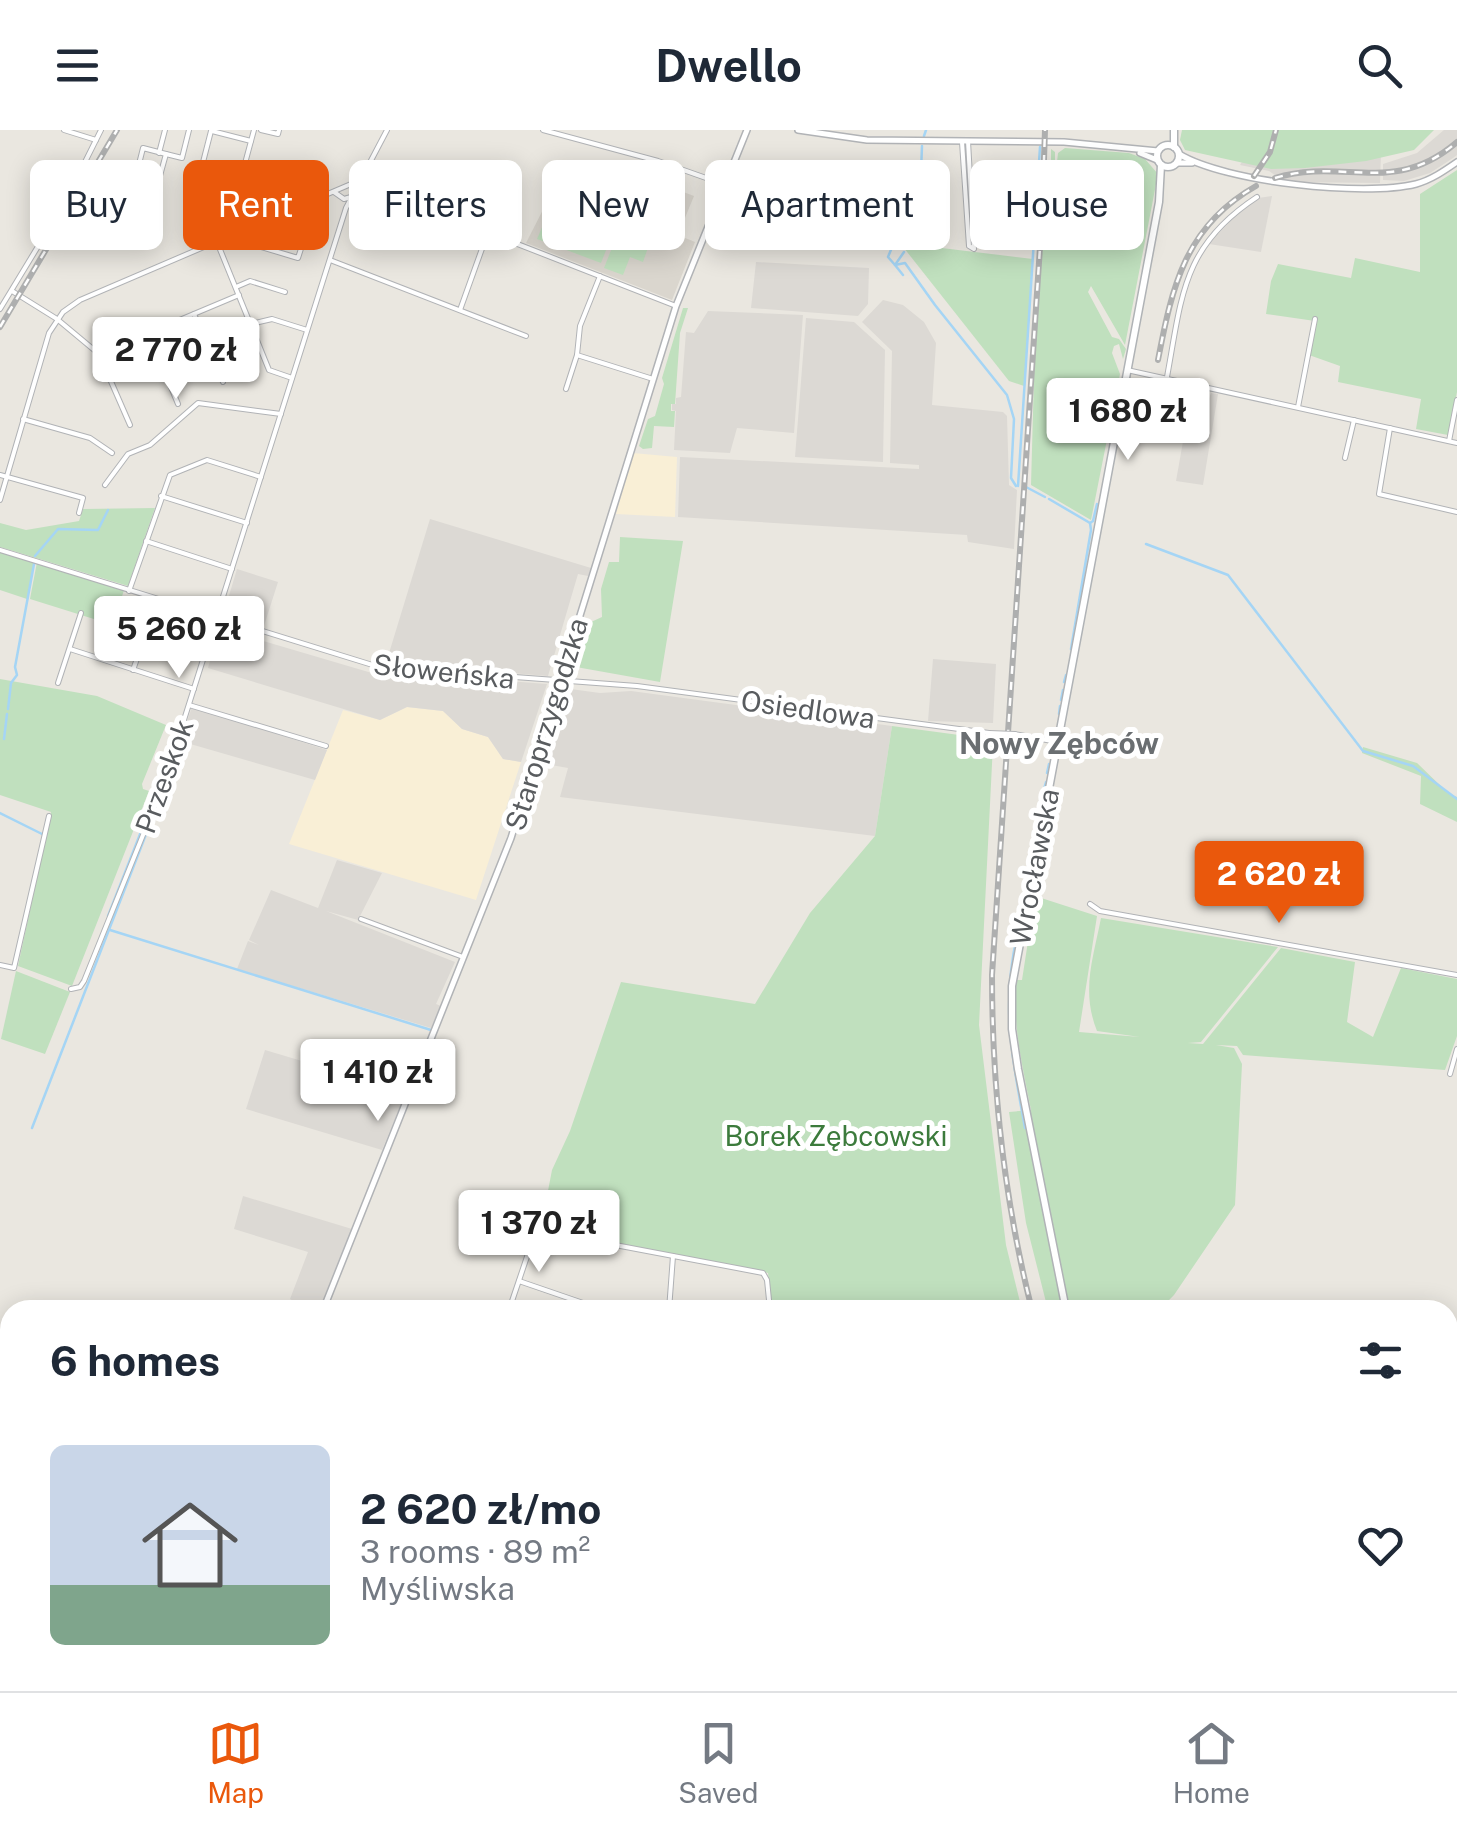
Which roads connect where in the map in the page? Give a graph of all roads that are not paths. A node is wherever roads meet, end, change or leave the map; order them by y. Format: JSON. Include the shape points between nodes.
{"nodes":[{"id":1,"x":64,"y":130,"type":"edge"},
{"id":2,"x":100,"y":130,"type":"edge"},
{"id":3,"x":166,"y":130,"type":"edge"},
{"id":4,"x":189,"y":130,"type":"edge"},
{"id":5,"x":210,"y":130,"type":"edge"},
{"id":6,"x":258,"y":130,"type":"edge"},
{"id":7,"x":279,"y":130,"type":"edge"},
{"id":8,"x":387,"y":130,"type":"edge"},
{"id":9,"x":543,"y":130,"type":"edge"},
{"id":10,"x":747,"y":130,"type":"edge"},
{"id":11,"x":798,"y":130,"type":"edge"},
{"id":12,"x":1173,"y":130,"type":"edge"},
{"id":13,"x":232,"y":132,"type":"edge"},
{"id":14,"x":96,"y":140,"type":"junction"},
{"id":15,"x":965,"y":140,"type":"junction"},
{"id":16,"x":251,"y":141,"type":"junction"},
{"id":17,"x":1173,"y":149,"type":"junction"},
{"id":18,"x":162,"y":153,"type":"junction"},
{"id":19,"x":140,"y":160,"type":"edge"},
{"id":20,"x":161,"y":160,"type":"edge"},
{"id":21,"x":203,"y":160,"type":"edge"},
{"id":22,"x":246,"y":160,"type":"edge"},
{"id":23,"x":370,"y":160,"type":"edge"},
{"id":24,"x":733,"y":160,"type":"edge"},
{"id":25,"x":1165,"y":161,"type":"junction"},
{"id":26,"x":1457,"y":162,"type":"edge"},
{"id":27,"x":1196,"y":163,"type":"junction"},
{"id":28,"x":705,"y":179,"type":"edge"},
{"id":29,"x":349,"y":185,"type":"edge"},
{"id":30,"x":344,"y":187,"type":"junction"},
{"id":31,"x":334,"y":192,"type":"junction"},
{"id":32,"x":349,"y":192,"type":"edge"},
{"id":33,"x":329,"y":194,"type":"edge"},
{"id":34,"x":349,"y":196,"type":"edge"},
{"id":35,"x":341,"y":197,"type":"junction"},
{"id":36,"x":1257,"y":197,"type":"dead end"},
{"id":37,"x":349,"y":202,"type":"edge"},
{"id":38,"x":346,"y":208,"type":"junction"},
{"id":39,"x":705,"y":230,"type":"edge"},
{"id":40,"x":522,"y":245,"type":"edge"},
{"id":41,"x":198,"y":250,"type":"edge"},
{"id":42,"x":220,"y":250,"type":"edge"},
{"id":43,"x":271,"y":250,"type":"edge"},
{"id":44,"x":301,"y":250,"type":"edge"},
{"id":45,"x":482,"y":250,"type":"edge"},
{"id":46,"x":330,"y":260,"type":"junction"},
{"id":47,"x":600,"y":276,"type":"junction"},
{"id":48,"x":236,"y":286,"type":"junction"},
{"id":49,"x":12,"y":291,"type":"junction"},
{"id":50,"x":285,"y":292,"type":"dead end"},
{"id":51,"x":239,"y":295,"type":"junction"},
{"id":52,"x":676,"y":306,"type":"junction"},
{"id":53,"x":0,"y":309,"type":"edge"},
{"id":54,"x":460,"y":310,"type":"junction"},
{"id":55,"x":194,"y":314,"type":"junction"},
{"id":56,"x":56,"y":320,"type":"junction"},
{"id":57,"x":1315,"y":320,"type":"dead end"},
{"id":58,"x":251,"y":324,"type":"junction"},
{"id":59,"x":307,"y":330,"type":"junction"},
{"id":60,"x":150,"y":334,"type":"junction"},
{"id":61,"x":526,"y":336,"type":"dead end"},
{"id":62,"x":99,"y":354,"type":"junction"},
{"id":63,"x":577,"y":355,"type":"junction"},
{"id":64,"x":1128,"y":370,"type":"junction"},
{"id":65,"x":292,"y":378,"type":"junction"},
{"id":66,"x":1164,"y":378,"type":"junction"},
{"id":67,"x":653,"y":379,"type":"junction"},
{"id":68,"x":223,"y":382,"type":"dead end"},
{"id":69,"x":566,"y":389,"type":"dead end"},
{"id":70,"x":1457,"y":400,"type":"edge"},
{"id":71,"x":178,"y":404,"type":"dead end"},
{"id":72,"x":1298,"y":408,"type":"junction"},
{"id":73,"x":281,"y":414,"type":"junction"},
{"id":74,"x":23,"y":419,"type":"junction"},
{"id":75,"x":1354,"y":420,"type":"junction"},
{"id":76,"x":130,"y":425,"type":"dead end"},
{"id":77,"x":1390,"y":428,"type":"junction"},
{"id":78,"x":1449,"y":441,"type":"junction"},
{"id":79,"x":1457,"y":443,"type":"edge"},
{"id":80,"x":112,"y":453,"type":"dead end"},
{"id":81,"x":1345,"y":458,"type":"dead end"},
{"id":82,"x":3,"y":476,"type":"edge"},
{"id":83,"x":261,"y":477,"type":"junction"},
{"id":84,"x":105,"y":485,"type":"dead end"},
{"id":85,"x":161,"y":496,"type":"junction"},
{"id":86,"x":0,"y":500,"type":"edge"},
{"id":87,"x":1457,"y":512,"type":"edge"},
{"id":88,"x":79,"y":513,"type":"dead end"},
{"id":89,"x":247,"y":523,"type":"junction"},
{"id":90,"x":146,"y":541,"type":"junction"},
{"id":91,"x":0,"y":550,"type":"edge"},
{"id":92,"x":232,"y":570,"type":"junction"},
{"id":93,"x":129,"y":590,"type":"junction"},
{"id":94,"x":158,"y":600,"type":"junction"},
{"id":95,"x":81,"y":614,"type":"dead end"},
{"id":96,"x":216,"y":619,"type":"junction"},
{"id":97,"x":70,"y":649,"type":"junction"},
{"id":98,"x":134,"y":670,"type":"junction"},
{"id":99,"x":559,"y":682,"type":"junction"},
{"id":100,"x":58,"y":684,"type":"dead end"},
{"id":101,"x":194,"y":689,"type":"junction"},
{"id":102,"x":189,"y":705,"type":"junction"},
{"id":103,"x":1057,"y":742,"type":"junction"},
{"id":104,"x":326,"y":746,"type":"dead end"},
{"id":105,"x":49,"y":816,"type":"dead end"},
{"id":106,"x":1090,"y":904,"type":"dead end"},
{"id":107,"x":361,"y":918,"type":"dead end"},
{"id":108,"x":464,"y":957,"type":"junction"},
{"id":109,"x":0,"y":965,"type":"edge"},
{"id":110,"x":1457,"y":974,"type":"edge"},
{"id":111,"x":71,"y":989,"type":"dead end"},
{"id":112,"x":1457,"y":1050,"type":"edge"},
{"id":113,"x":1450,"y":1074,"type":"dead end"},
{"id":114,"x":674,"y":1256,"type":"junction"},
{"id":115,"x":518,"y":1282,"type":"junction"},
{"id":116,"x":327,"y":1300,"type":"edge"},
{"id":117,"x":512,"y":1300,"type":"edge"},
{"id":118,"x":574,"y":1300,"type":"edge"},
{"id":119,"x":670,"y":1300,"type":"edge"},
{"id":120,"x":769,"y":1300,"type":"edge"},
{"id":121,"x":1064,"y":1300,"type":"edge"}],
"edges":[{"from":1,"to":14,"type":"street"},
{"from":2,"to":14,"type":"street"},
{"from":3,"to":18,"type":"street"},
{"from":4,"to":18,"type":"street","via":[[182,158]]},
{"from":5,"to":13,"type":"street"},
{"from":5,"to":21,"type":"street"},
{"from":6,"to":7,"type":"street"},
{"from":6,"to":16,"type":"street"},
{"from":8,"to":23,"type":"street","name":"Przeskok"},
{"from":9,"to":28,"type":"street"},
{"from":10,"to":24,"type":"street","name":"Staroprzygodzka"},
{"from":11,"to":15,"type":"street","via":[[867,140]]},
{"from":12,"to":17,"type":"main road"},
{"from":13,"to":16,"type":"street"},
{"from":14,"to":49,"type":"street"},
{"from":15,"to":15,"type":"street","via":[[968,246],[974,249]]},
{"from":15,"to":25,"type":"street","via":[[1075,142]]},
{"from":16,"to":22,"type":"street"},
{"from":17,"to":25,"type":"main road","name":"Wrocławska"},
{"from":17,"to":25,"type":"main road"},
{"from":17,"to":27,"type":"street"},
{"from":18,"to":19,"type":"street","via":[[143,148]]},
{"from":18,"to":20,"type":"street"},
{"from":25,"to":27,"type":"street"},
{"from":25,"to":64,"type":"main road","name":"Wrocławska"},
{"from":26,"to":27,"type":"street","via":[[1422,182],[1395,187],[1277,184]]},
{"from":29,"to":30,"type":"street"},
{"from":30,"to":31,"type":"street"},
{"from":30,"to":32,"type":"street"},
{"from":30,"to":35,"type":"street"},
{"from":31,"to":33,"type":"street"},
{"from":31,"to":35,"type":"street"},
{"from":34,"to":35,"type":"street"},
{"from":35,"to":38,"type":"street"},
{"from":36,"to":66,"type":"street","via":[[1202,246],[1192,264]]},
{"from":37,"to":38,"type":"street","name":"Przeskok"},
{"from":38,"to":46,"type":"street","name":"Przeskok"},
{"from":39,"to":52,"type":"street","name":"Staroprzygodzka"},
{"from":40,"to":47,"type":"street"},
{"from":41,"to":56,"type":"street","via":[[80,300]]},
{"from":42,"to":48,"type":"street"},
{"from":43,"to":44,"type":"street","via":[[298,258]]},
{"from":45,"to":54,"type":"street"},
{"from":46,"to":54,"type":"street"},
{"from":46,"to":59,"type":"street","name":"Przeskok"},
{"from":47,"to":52,"type":"street"},
{"from":47,"to":63,"type":"street","via":[[580,326]]},
{"from":48,"to":50,"type":"street","via":[[250,281]]},
{"from":48,"to":51,"type":"street"},
{"from":49,"to":53,"type":"street"},
{"from":49,"to":56,"type":"street"},
{"from":51,"to":55,"type":"street"},
{"from":51,"to":58,"type":"street"},
{"from":52,"to":67,"type":"street","name":"Staroprzygodzka"},
{"from":54,"to":61,"type":"street"},
{"from":55,"to":60,"type":"street"},
{"from":55,"to":68,"type":"street"},
{"from":56,"to":62,"type":"street"},
{"from":56,"to":74,"type":"street"},
{"from":57,"to":72,"type":"street"},
{"from":58,"to":59,"type":"street","via":[[272,319]]},
{"from":58,"to":65,"type":"street","via":[[269,370]]},
{"from":59,"to":65,"type":"street","name":"Przeskok"},
{"from":60,"to":62,"type":"street"},
{"from":60,"to":71,"type":"street"},
{"from":62,"to":76,"type":"street"},
{"from":63,"to":67,"type":"street"},
{"from":63,"to":69,"type":"street"},
{"from":64,"to":66,"type":"street"},
{"from":64,"to":103,"type":"main road","name":"Wrocławska"},
{"from":65,"to":73,"type":"street","name":"Przeskok"},
{"from":66,"to":72,"type":"street"},
{"from":67,"to":99,"type":"street","name":"Staroprzygodzka"},
{"from":70,"to":78,"type":"street"},
{"from":72,"to":75,"type":"street"},
{"from":73,"to":83,"type":"street","name":"Przeskok"},
{"from":73,"to":84,"type":"street","via":[[198,402],[150,446],[128,454]]},
{"from":74,"to":80,"type":"street","via":[[90,438]]},
{"from":74,"to":82,"type":"street"},
{"from":75,"to":77,"type":"street"},
{"from":75,"to":81,"type":"street"},
{"from":77,"to":78,"type":"street"},
{"from":77,"to":87,"type":"street","via":[[1379,494]]},
{"from":78,"to":79,"type":"street"},
{"from":82,"to":86,"type":"street"},
{"from":82,"to":88,"type":"street","via":[[83,498]]},
{"from":83,"to":85,"type":"street","via":[[203,460],[170,475]]},
{"from":83,"to":89,"type":"street","name":"Przeskok"},
{"from":85,"to":89,"type":"street"},
{"from":85,"to":90,"type":"street"},
{"from":89,"to":92,"type":"street","name":"Przeskok"},
{"from":90,"to":92,"type":"street"},
{"from":90,"to":93,"type":"street"},
{"from":91,"to":93,"type":"street","name":"Słoweńska"},
{"from":92,"to":96,"type":"street","name":"Przeskok"},
{"from":93,"to":94,"type":"street","name":"Słoweńska"},
{"from":94,"to":96,"type":"street","name":"Słoweńska"},
{"from":94,"to":98,"type":"street"},
{"from":95,"to":97,"type":"street"},
{"from":96,"to":99,"type":"street","name":"Słoweńska","via":[[380,667]]},
{"from":96,"to":101,"type":"street","name":"Przeskok"},
{"from":97,"to":98,"type":"street"},
{"from":97,"to":100,"type":"street"},
{"from":98,"to":101,"type":"street"},
{"from":99,"to":103,"type":"street","name":"Osiedlowa","bridge":true,"via":[[637,686]]},
{"from":99,"to":108,"type":"street","name":"Staroprzygodzka","via":[[511,838]]},
{"from":101,"to":102,"type":"street","name":"Przeskok"},
{"from":102,"to":104,"type":"street"},
{"from":102,"to":111,"type":"street","name":"Przeskok","via":[[87,976]]},
{"from":103,"to":121,"type":"main road","name":"Wrocławska","via":[[1014,970],[1012,1014]]},
{"from":105,"to":109,"type":"street","via":[[14,968]]},
{"from":106,"to":110,"type":"street","via":[[1100,911]]},
{"from":107,"to":108,"type":"street"},
{"from":108,"to":116,"type":"street","name":"Staroprzygodzka"},
{"from":112,"to":113,"type":"street"},
{"from":114,"to":115,"type":"street","via":[[536,1230]]},
{"from":114,"to":119,"type":"street"},
{"from":114,"to":120,"type":"street","via":[[762,1273]]},
{"from":115,"to":117,"type":"street"},
{"from":115,"to":118,"type":"street"}]}
